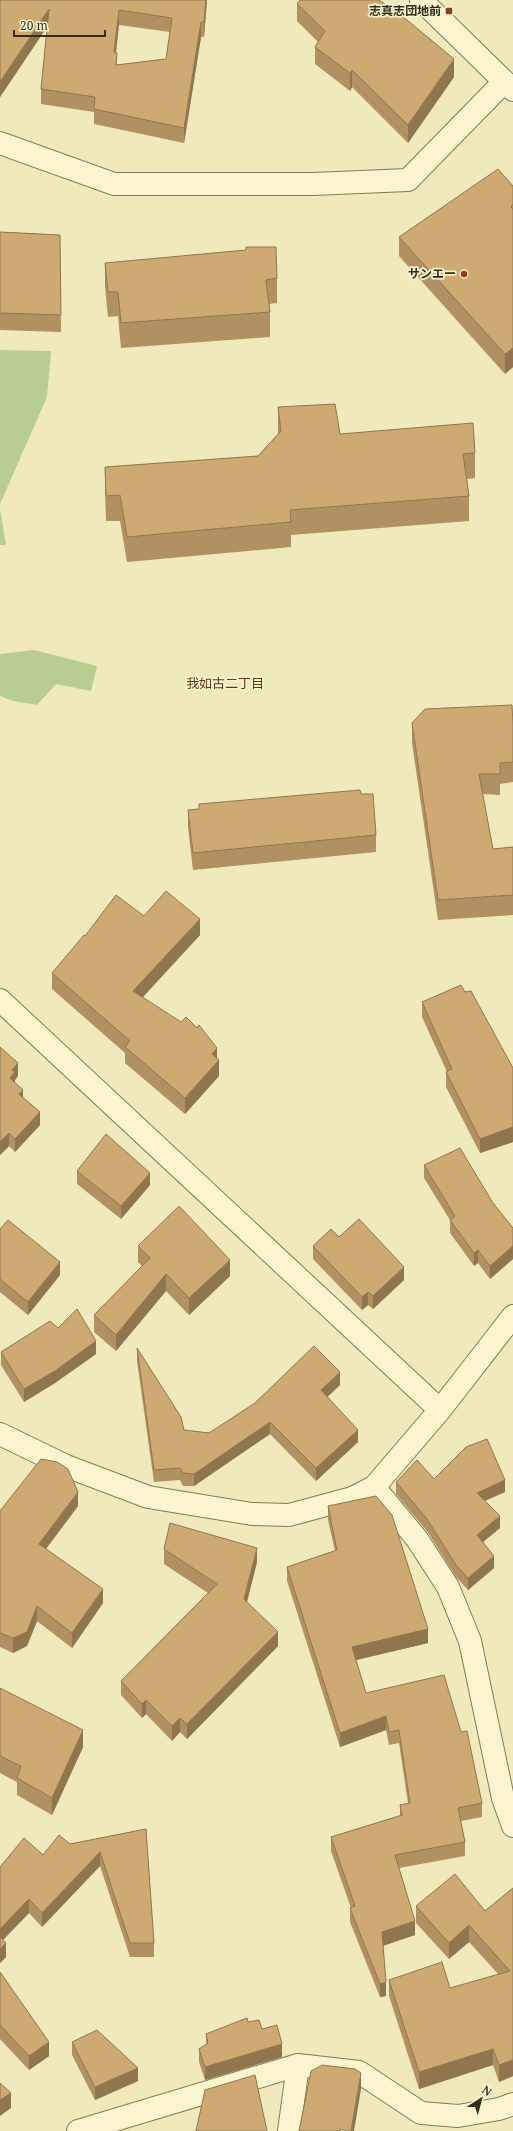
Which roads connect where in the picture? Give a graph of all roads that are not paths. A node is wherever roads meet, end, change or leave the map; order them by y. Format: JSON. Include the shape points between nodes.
{"nodes":[{"id":1,"x":421,"y":0,"type":"edge"},
{"id":2,"x":509,"y":86,"type":"edge"},
{"id":3,"x":0,"y":143,"type":"edge"},
{"id":4,"x":0,"y":1000,"type":"edge"},
{"id":5,"x":513,"y":1316,"type":"edge"},
{"id":6,"x":440,"y":1410,"type":"junction"},
{"id":7,"x":0,"y":1434,"type":"edge"},
{"id":8,"x":374,"y":1487,"type":"junction"},
{"id":9,"x":513,"y":1826,"type":"edge"},
{"id":10,"x":298,"y":2065,"type":"junction"},
{"id":11,"x":513,"y":2104,"type":"edge"},
{"id":12,"x":78,"y":2131,"type":"edge"},
{"id":13,"x":290,"y":2131,"type":"edge"}],
"edges":[{"from":1,"to":2,"type":"street"},
{"from":2,"to":3,"type":"street","via":[[408,180],[313,184],[114,184]]},
{"from":4,"to":6,"type":"street"},
{"from":5,"to":6,"type":"street"},
{"from":6,"to":8,"type":"street"},
{"from":7,"to":8,"type":"street","via":[[66,1466],[148,1497],[252,1514],[289,1515],[352,1498]]},
{"from":8,"to":9,"type":"street","via":[[417,1539],[448,1588],[470,1641],[503,1798]]},
{"from":10,"to":11,"type":"street","via":[[359,2072],[421,2112],[458,2116]]},
{"from":10,"to":12,"type":"street"},
{"from":10,"to":13,"type":"street"}]}
